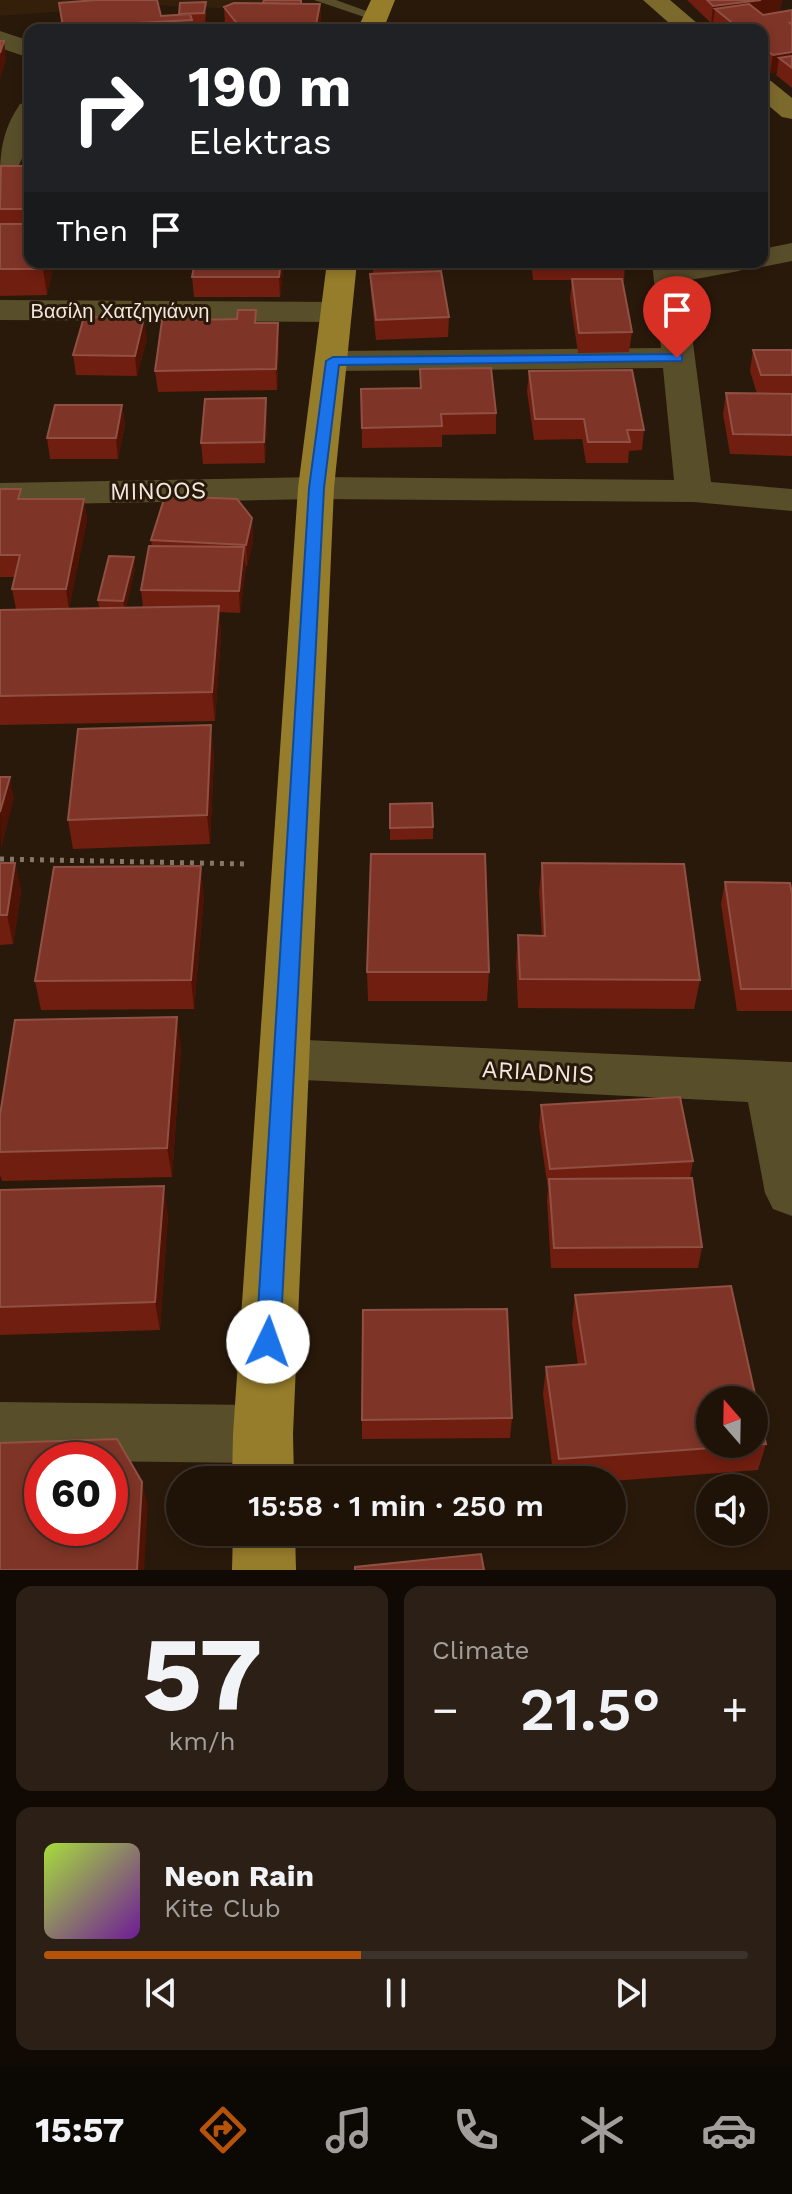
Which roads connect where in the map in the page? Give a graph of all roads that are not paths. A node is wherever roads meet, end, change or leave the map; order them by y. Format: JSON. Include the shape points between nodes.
{"nodes":[{"id":1,"x":321,"y":0,"type":"edge"},
{"id":2,"x":655,"y":0,"type":"edge"},
{"id":3,"x":376,"y":16,"type":"edge"},
{"id":4,"x":685,"y":24,"type":"edge"},
{"id":5,"x":0,"y":39,"type":"edge"},
{"id":6,"x":24,"y":48,"type":"edge"},
{"id":7,"x":768,"y":92,"type":"edge"},
{"id":8,"x":792,"y":111,"type":"edge"},
{"id":9,"x":24,"y":129,"type":"edge"},
{"id":10,"x":11,"y":171,"type":"edge"},
{"id":11,"x":792,"y":252,"type":"edge"},
{"id":12,"x":768,"y":257,"type":"edge"},
{"id":13,"x":341,"y":268,"type":"edge"},
{"id":14,"x":668,"y":268,"type":"edge"},
{"id":15,"x":0,"y":310,"type":"edge"},
{"id":16,"x":336,"y":312,"type":"junction"},
{"id":17,"x":677,"y":358,"type":"junction"},
{"id":18,"x":333,"y":361,"type":"junction"},
{"id":19,"x":316,"y":488,"type":"junction"},
{"id":20,"x":694,"y":491,"type":"junction"},
{"id":21,"x":0,"y":494,"type":"edge"},
{"id":22,"x":792,"y":500,"type":"edge"},
{"id":23,"x":284,"y":1059,"type":"junction"},
{"id":24,"x":781,"y":1084,"type":"edge"},
{"id":25,"x":792,"y":1193,"type":"edge"},
{"id":26,"x":0,"y":1431,"type":"edge"},
{"id":27,"x":263,"y":1457,"type":"edge"},
{"id":28,"x":264,"y":1546,"type":"edge"},
{"id":29,"x":264,"y":1570,"type":"edge"}],
"edges":[{"from":1,"to":3,"type":"lane"},
{"from":2,"to":4,"type":"street"},
{"from":5,"to":6,"type":"street"},
{"from":7,"to":8,"type":"street"},
{"from":9,"to":10,"type":"street"},
{"from":11,"to":12,"type":"street"},
{"from":13,"to":16,"type":"main road"},
{"from":14,"to":17,"type":"street"},
{"from":15,"to":16,"type":"street","name":"Βασίλη Χατζηγιάννη"},
{"from":16,"to":18,"type":"main road"},
{"from":17,"to":18,"type":"street"},
{"from":17,"to":20,"type":"street"},
{"from":18,"to":19,"type":"main road"},
{"from":19,"to":20,"type":"street","name":"MINOOS"},
{"from":19,"to":21,"type":"street","name":"MINOOS"},
{"from":19,"to":23,"type":"main road"},
{"from":20,"to":22,"type":"street","name":"MINOOS"},
{"from":23,"to":24,"type":"street","name":"ARIADNIS"},
{"from":23,"to":27,"type":"main road"},
{"from":24,"to":25,"type":"street"},
{"from":26,"to":27,"type":"street"},
{"from":28,"to":29,"type":"main road"}]}
